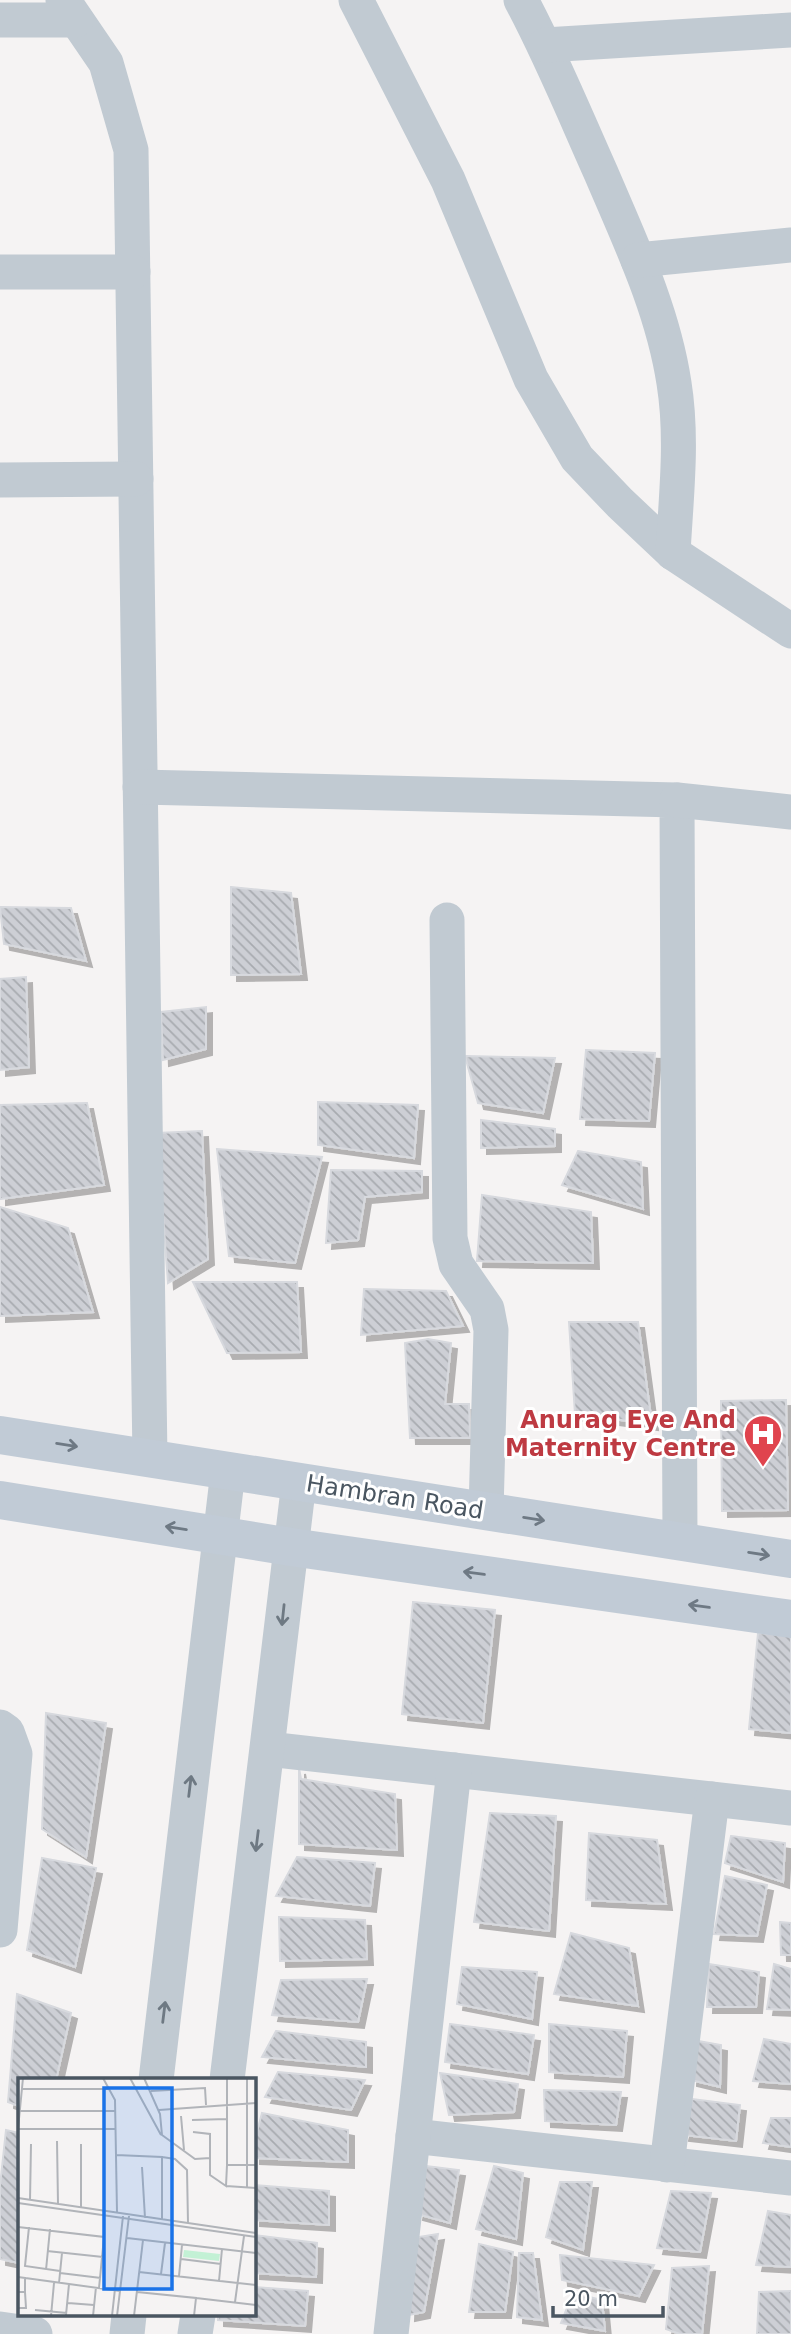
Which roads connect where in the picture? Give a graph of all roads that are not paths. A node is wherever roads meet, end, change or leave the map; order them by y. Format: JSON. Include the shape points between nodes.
{"nodes":[{"id":1,"x":356,"y":0,"type":"edge"},
{"id":2,"x":521,"y":0,"type":"edge"},
{"id":3,"x":69,"y":10,"type":"edge"},
{"id":4,"x":0,"y":20,"type":"edge"},
{"id":5,"x":791,"y":30,"type":"edge"},
{"id":6,"x":545,"y":45,"type":"junction"},
{"id":7,"x":791,"y":245,"type":"edge"},
{"id":8,"x":638,"y":260,"type":"junction"},
{"id":9,"x":0,"y":272,"type":"edge"},
{"id":10,"x":132,"y":272,"type":"junction"},
{"id":11,"x":0,"y":480,"type":"edge"},
{"id":12,"x":136,"y":480,"type":"junction"},
{"id":13,"x":673,"y":553,"type":"junction"},
{"id":14,"x":791,"y":631,"type":"edge"},
{"id":15,"x":141,"y":788,"type":"junction"},
{"id":16,"x":677,"y":800,"type":"junction"},
{"id":17,"x":791,"y":812,"type":"edge"},
{"id":18,"x":447,"y":920,"type":"dead end"},
{"id":19,"x":0,"y":1435,"type":"edge"},
{"id":20,"x":150,"y":1459,"type":"junction"},
{"id":21,"x":228,"y":1471,"type":"junction"},
{"id":22,"x":299,"y":1482,"type":"junction"},
{"id":23,"x":0,"y":1500,"type":"edge"},
{"id":24,"x":486,"y":1511,"type":"junction"},
{"id":25,"x":219,"y":1535,"type":"junction"},
{"id":26,"x":680,"y":1541,"type":"junction"},
{"id":27,"x":291,"y":1547,"type":"junction"},
{"id":28,"x":791,"y":1559,"type":"edge"},
{"id":29,"x":791,"y":1619,"type":"edge"},
{"id":30,"x":0,"y":1727,"type":"edge"},
{"id":31,"x":268,"y":1749,"type":"junction"},
{"id":32,"x":454,"y":1770,"type":"junction"},
{"id":33,"x":712,"y":1799,"type":"junction"},
{"id":34,"x":791,"y":1808,"type":"edge"},
{"id":35,"x":0,"y":1930,"type":"edge"},
{"id":36,"x":156,"y":2078,"type":"edge"},
{"id":37,"x":227,"y":2078,"type":"edge"},
{"id":38,"x":413,"y":2136,"type":"junction"},
{"id":39,"x":667,"y":2165,"type":"junction"},
{"id":40,"x":791,"y":2178,"type":"edge"},
{"id":41,"x":130,"y":2316,"type":"edge"},
{"id":42,"x":198,"y":2316,"type":"edge"},
{"id":43,"x":0,"y":2329,"type":"edge"},
{"id":44,"x":35,"y":2334,"type":"edge"},
{"id":45,"x":127,"y":2334,"type":"edge"},
{"id":46,"x":195,"y":2334,"type":"edge"},
{"id":47,"x":391,"y":2334,"type":"edge"}],
"edges":[{"from":1,"to":13,"type":"street","via":[[448,180],[531,379],[576,458]]},
{"from":2,"to":6,"type":"street"},
{"from":3,"to":4,"type":"street"},
{"from":3,"to":10,"type":"street","via":[[106,63],[131,150]]},
{"from":5,"to":6,"type":"street"},
{"from":6,"to":8,"type":"street"},
{"from":7,"to":8,"type":"street"},
{"from":8,"to":13,"type":"street","via":[[674,383],[678,426]]},
{"from":9,"to":10,"type":"street"},
{"from":10,"to":12,"type":"street"},
{"from":11,"to":12,"type":"street"},
{"from":12,"to":15,"type":"street"},
{"from":13,"to":14,"type":"street"},
{"from":15,"to":16,"type":"street"},
{"from":15,"to":20,"type":"street"},
{"from":16,"to":17,"type":"street"},
{"from":16,"to":26,"type":"street"},
{"from":18,"to":24,"type":"street","via":[[450,1238],[456,1264],[487,1309],[491,1330]]},
{"from":19,"to":20,"type":"main road","name":"Hambran Road","one_way":true},
{"from":20,"to":21,"type":"main road","name":"Hambran Road"},
{"from":21,"to":22,"type":"main road","name":"Hambran Road"},
{"from":21,"to":25,"type":"street"},
{"from":22,"to":24,"type":"main road","name":"Hambran Road"},
{"from":22,"to":27,"type":"street"},
{"from":25,"to":23,"type":"main road","one_way":true},
{"from":24,"to":26,"type":"main road","name":"Hambran Road","one_way":true},
{"from":25,"to":27,"type":"main road"},
{"from":36,"to":25,"type":"street","one_way":true},
{"from":26,"to":28,"type":"main road","name":"Hambran Road","one_way":true},
{"from":29,"to":27,"type":"main road","one_way":true},
{"from":27,"to":31,"type":"street","one_way":true},
{"from":30,"to":35,"type":"street","via":[[7,1732],[15,1754]]},
{"from":31,"to":32,"type":"street"},
{"from":31,"to":37,"type":"street","one_way":true},
{"from":32,"to":33,"type":"street"},
{"from":32,"to":38,"type":"street"},
{"from":33,"to":34,"type":"street"},
{"from":33,"to":39,"type":"street"},
{"from":38,"to":39,"type":"street"},
{"from":38,"to":47,"type":"street"},
{"from":39,"to":40,"type":"street"},
{"from":41,"to":45,"type":"street"},
{"from":42,"to":46,"type":"street"},
{"from":43,"to":44,"type":"street"}]}
